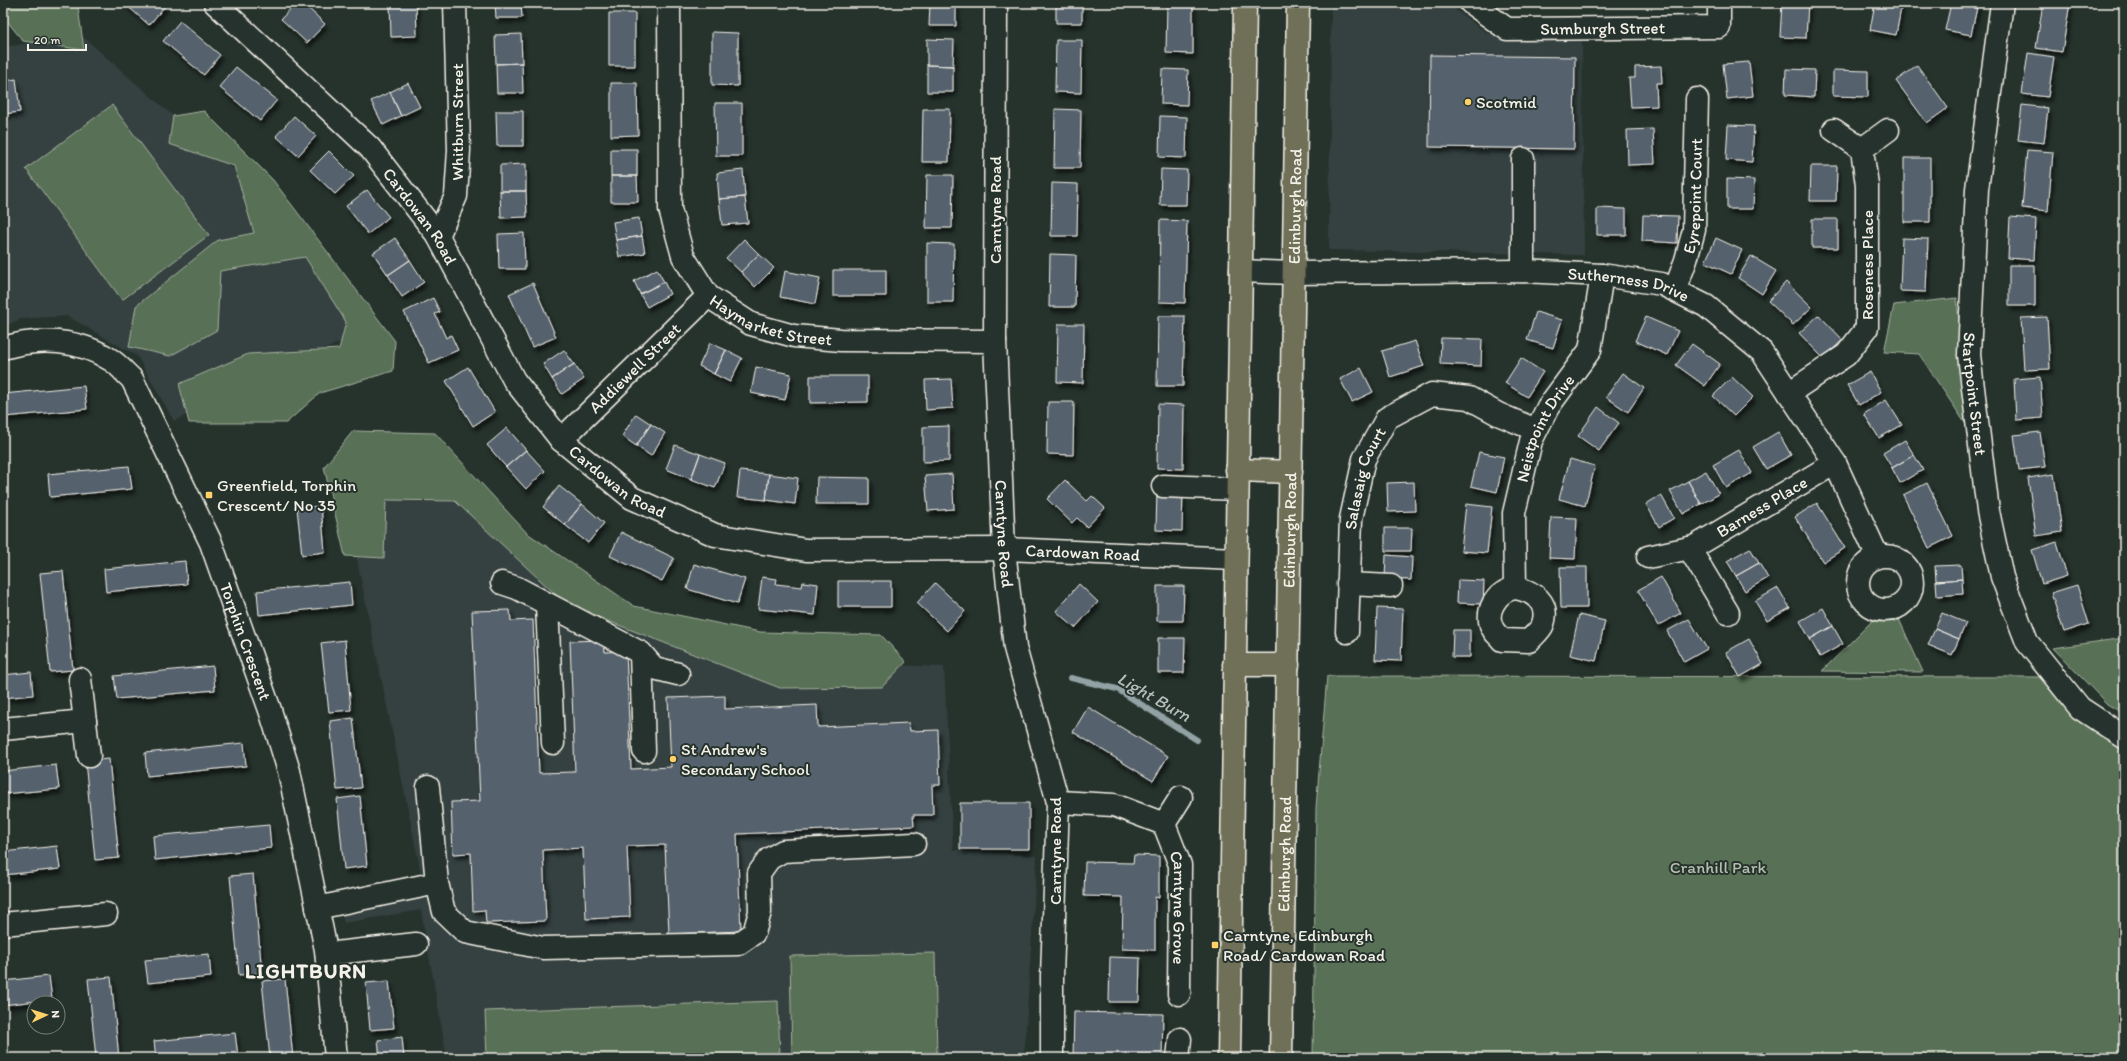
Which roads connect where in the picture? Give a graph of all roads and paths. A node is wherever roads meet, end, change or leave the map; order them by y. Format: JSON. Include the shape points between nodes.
{"nodes":[{"id":1,"x":215,"y":3,"type":"edge"},
{"id":2,"x":456,"y":3,"type":"edge"},
{"id":3,"x":669,"y":3,"type":"edge"},
{"id":4,"x":996,"y":3,"type":"edge"},
{"id":5,"x":1245,"y":3,"type":"edge"},
{"id":6,"x":1298,"y":3,"type":"edge"},
{"id":7,"x":1472,"y":3,"type":"edge"},
{"id":8,"x":1720,"y":3,"type":"edge"},
{"id":9,"x":2002,"y":3,"type":"edge"},
{"id":10,"x":1698,"y":99,"type":"dead end"},
{"id":11,"x":1834,"y":130,"type":"dead end"},
{"id":12,"x":1888,"y":130,"type":"dead end"},
{"id":13,"x":1862,"y":148,"type":"junction"},
{"id":14,"x":1523,"y":159,"type":"dead end"},
{"id":15,"x":438,"y":236,"type":"junction"},
{"id":16,"x":1241,"y":271,"type":"junction"},
{"id":17,"x":1523,"y":271,"type":"junction"},
{"id":18,"x":1294,"y":273,"type":"junction"},
{"id":19,"x":1602,"y":275,"type":"junction"},
{"id":20,"x":1675,"y":290,"type":"junction"},
{"id":21,"x":708,"y":296,"type":"junction"},
{"id":22,"x":995,"y":341,"type":"junction"},
{"id":23,"x":3,"y":348,"type":"edge"},
{"id":24,"x":1789,"y":393,"type":"junction"},
{"id":25,"x":1536,"y":430,"type":"junction"},
{"id":26,"x":560,"y":440,"type":"junction"},
{"id":27,"x":1834,"y":463,"type":"junction"},
{"id":28,"x":1291,"y":472,"type":"junction"},
{"id":29,"x":1237,"y":480,"type":"junction"},
{"id":30,"x":1163,"y":486,"type":"dead end"},
{"id":31,"x":1689,"y":548,"type":"junction"},
{"id":32,"x":1004,"y":550,"type":"junction"},
{"id":33,"x":1878,"y":555,"type":"dead end"},
{"id":34,"x":1648,"y":557,"type":"dead end"},
{"id":35,"x":1236,"y":558,"type":"junction"},
{"id":36,"x":502,"y":582,"type":"dead end"},
{"id":37,"x":1348,"y":584,"type":"junction"},
{"id":38,"x":1391,"y":586,"type":"dead end"},
{"id":39,"x":1515,"y":588,"type":"dead end"},
{"id":40,"x":547,"y":604,"type":"junction"},
{"id":41,"x":1728,"y":613,"type":"dead end"},
{"id":42,"x":1347,"y":632,"type":"dead end"},
{"id":43,"x":641,"y":653,"type":"junction"},
{"id":44,"x":1234,"y":665,"type":"junction"},
{"id":45,"x":1288,"y":665,"type":"junction"},
{"id":46,"x":678,"y":674,"type":"dead end"},
{"id":47,"x":80,"y":679,"type":"dead end"},
{"id":48,"x":85,"y":721,"type":"junction"},
{"id":49,"x":3,"y":730,"type":"edge"},
{"id":50,"x":2124,"y":737,"type":"edge"},
{"id":51,"x":553,"y":743,"type":"dead end"},
{"id":52,"x":644,"y":751,"type":"dead end"},
{"id":53,"x":89,"y":756,"type":"dead end"},
{"id":54,"x":428,"y":787,"type":"dead end"},
{"id":55,"x":1181,"y":798,"type":"dead end"},
{"id":56,"x":1058,"y":802,"type":"junction"},
{"id":57,"x":1164,"y":824,"type":"junction"},
{"id":58,"x":914,"y":844,"type":"dead end"},
{"id":59,"x":436,"y":883,"type":"junction"},
{"id":60,"x":317,"y":908,"type":"junction"},
{"id":61,"x":106,"y":914,"type":"dead end"},
{"id":62,"x":3,"y":924,"type":"edge"},
{"id":63,"x":416,"y":944,"type":"dead end"},
{"id":64,"x":327,"y":954,"type":"junction"},
{"id":65,"x":1179,"y":994,"type":"dead end"},
{"id":66,"x":336,"y":1058,"type":"edge"},
{"id":67,"x":1052,"y":1058,"type":"edge"},
{"id":68,"x":1229,"y":1058,"type":"edge"},
{"id":69,"x":1281,"y":1058,"type":"edge"}],
"edges":[{"from":1,"to":15,"type":"street","name":"Cardowan Road","via":[[370,148]]},
{"from":2,"to":15,"type":"street","name":"Whitburn Street","via":[[459,150],[456,196]]},
{"from":3,"to":21,"type":"street","name":"Haymarket Street","via":[[670,209],[684,256]]},
{"from":4,"to":22,"type":"street","name":"Carntyne Road"},
{"from":5,"to":16,"type":"main road"},
{"from":6,"to":18,"type":"main road","name":"Edinburgh Road"},
{"from":7,"to":8,"type":"street","name":"Sumburgh Street","via":[[1507,29],[1719,26]]},
{"from":9,"to":50,"type":"street","name":"Startpoint Street","via":[[1977,189],[1969,355],[1988,510],[2002,577],[2028,642],[2080,708]]},
{"from":10,"to":20,"type":"street","name":"Eyrepoint Court","via":[[1694,230]]},
{"from":11,"to":13,"type":"street"},
{"from":12,"to":13,"type":"street"},
{"from":13,"to":24,"type":"street","name":"Roseness Place","via":[[1866,185],[1867,328],[1846,355]]},
{"from":14,"to":17,"type":"street"},
{"from":15,"to":26,"type":"street","name":"Cardowan Road","via":[[514,380]]},
{"from":16,"to":18,"type":"street","name":"Sutherness Drive"},
{"from":16,"to":29,"type":"main road"},
{"from":17,"to":18,"type":"street","name":"Sutherness Drive"},
{"from":17,"to":19,"type":"street","name":"Sutherness Drive"},
{"from":18,"to":28,"type":"main road","name":"Edinburgh Road"},
{"from":19,"to":20,"type":"street","name":"Sutherness Drive","via":[[1662,284]]},
{"from":19,"to":25,"type":"street","name":"Neistpoint Drive","via":[[1590,350],[1548,407]]},
{"from":20,"to":24,"type":"street","name":"Sutherness Drive","via":[[1706,306],[1762,352]]},
{"from":21,"to":22,"type":"street","name":"Haymarket Street","via":[[751,324],[794,336],[841,340]]},
{"from":21,"to":26,"type":"street","name":"Addiewell Street"},
{"from":22,"to":32,"type":"street","name":"Carntyne Road"},
{"from":23,"to":60,"type":"street","name":"Torphin Crescent","via":[[22,342],[67,342],[111,360],[132,379],[211,543],[270,710],[289,771]]},
{"from":24,"to":27,"type":"street","name":"Sutherness Drive"},
{"from":25,"to":37,"type":"street","name":"Salasaig Court","via":[[1469,398],[1432,394],[1387,418],[1364,459],[1351,519]]},
{"from":25,"to":39,"type":"street","name":"Neistpoint Drive","via":[[1531,441],[1514,513]]},
{"from":26,"to":32,"type":"street","name":"Cardowan Road","via":[[632,498],[715,535],[806,550]]},
{"from":27,"to":31,"type":"street","name":"Barness Place"},
{"from":27,"to":33,"type":"street","name":"Sutherness Drive"},
{"from":28,"to":29,"type":"main road"},
{"from":28,"to":45,"type":"main road","name":"Edinburgh Road"},
{"from":29,"to":30,"type":"street"},
{"from":29,"to":35,"type":"main road"},
{"from":31,"to":34,"type":"street","name":"Barness Place"},
{"from":31,"to":41,"type":"street"},
{"from":32,"to":35,"type":"street","name":"Cardowan Road"},
{"from":32,"to":56,"type":"street","name":"Carntyne Road","via":[[1015,648]]},
{"from":35,"to":44,"type":"main road"},
{"from":36,"to":40,"type":"street"},
{"from":37,"to":38,"type":"street"},
{"from":37,"to":42,"type":"street","name":"Salasaig Court"},
{"from":40,"to":43,"type":"street"},
{"from":40,"to":51,"type":"street"},
{"from":43,"to":46,"type":"street","via":[[654,668]]},
{"from":43,"to":52,"type":"street"},
{"from":44,"to":45,"type":"main road"},
{"from":44,"to":68,"type":"main road"},
{"from":45,"to":69,"type":"main road","name":"Edinburgh Road"},
{"from":47,"to":48,"type":"street"},
{"from":48,"to":49,"type":"street"},
{"from":48,"to":53,"type":"street"},
{"from":54,"to":59,"type":"street"},
{"from":55,"to":57,"type":"street"},
{"from":56,"to":57,"type":"street","via":[[1114,806]]},
{"from":56,"to":67,"type":"street","name":"Carntyne Road"},
{"from":57,"to":65,"type":"street","name":"Carntyne Grove","via":[[1180,865]]},
{"from":58,"to":59,"type":"street","via":[[783,852],[769,859],[759,873],[760,912],[754,933],[738,944],[543,948],[465,932],[444,912]]},
{"from":59,"to":60,"type":"street"},
{"from":60,"to":64,"type":"street","name":"Torphin Crescent"},
{"from":61,"to":62,"type":"street"},
{"from":63,"to":64,"type":"street"},
{"from":64,"to":66,"type":"street","name":"Torphin Crescent"}]}
